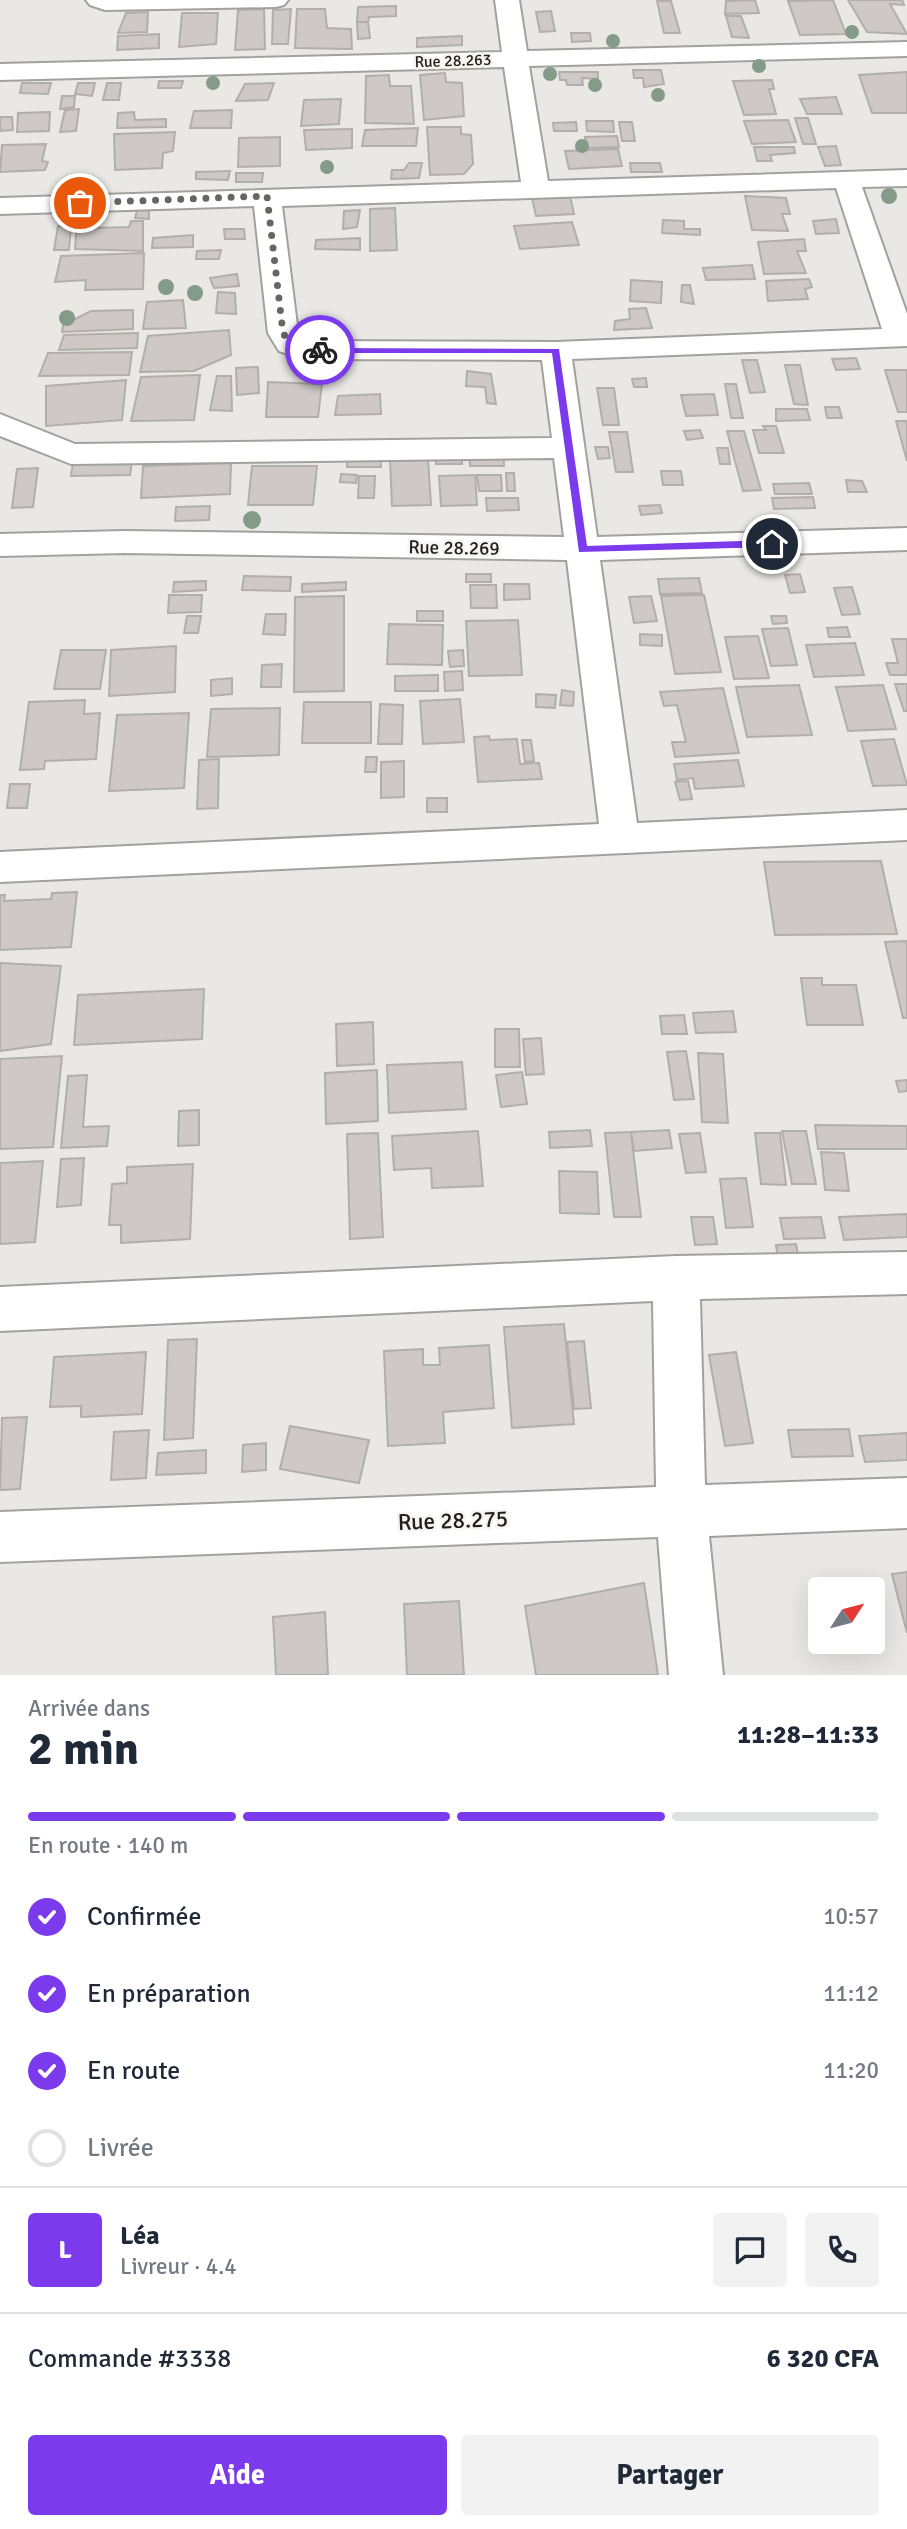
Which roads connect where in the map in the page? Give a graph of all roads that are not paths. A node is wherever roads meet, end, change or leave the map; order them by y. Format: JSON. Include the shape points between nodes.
{"nodes":[{"id":1,"x":98,"y":0,"type":"edge"},
{"id":2,"x":276,"y":0,"type":"edge"},
{"id":3,"x":506,"y":0,"type":"edge"},
{"id":4,"x":907,"y":49,"type":"edge"},
{"id":5,"x":514,"y":58,"type":"junction"},
{"id":6,"x":0,"y":72,"type":"edge"},
{"id":7,"x":907,"y":178,"type":"edge"},
{"id":8,"x":846,"y":179,"type":"junction"},
{"id":9,"x":535,"y":187,"type":"junction"},
{"id":10,"x":267,"y":196,"type":"junction"},
{"id":11,"x":0,"y":206,"type":"edge"},
{"id":12,"x":903,"y":337,"type":"edge"},
{"id":13,"x":556,"y":351,"type":"junction"},
{"id":14,"x":0,"y":424,"type":"edge"},
{"id":15,"x":569,"y":448,"type":"junction"},
{"id":16,"x":907,"y":539,"type":"edge"},
{"id":17,"x":0,"y":545,"type":"edge"},
{"id":18,"x":582,"y":549,"type":"junction"},
{"id":19,"x":907,"y":825,"type":"edge"},
{"id":20,"x":620,"y":838,"type":"junction"},
{"id":21,"x":0,"y":867,"type":"edge"},
{"id":22,"x":907,"y":1273,"type":"edge"},
{"id":23,"x":676,"y":1278,"type":"junction"},
{"id":24,"x":0,"y":1309,"type":"edge"},
{"id":25,"x":907,"y":1503,"type":"edge"},
{"id":26,"x":681,"y":1511,"type":"junction"},
{"id":27,"x":0,"y":1537,"type":"edge"},
{"id":28,"x":696,"y":1675,"type":"edge"}],
"edges":[{"from":1,"to":2,"type":"street"},
{"from":3,"to":5,"type":"street"},
{"from":4,"to":5,"type":"street","name":"Rue 28.263"},
{"from":5,"to":6,"type":"street","name":"Rue 28.263"},
{"from":5,"to":9,"type":"street"},
{"from":7,"to":8,"type":"street"},
{"from":8,"to":9,"type":"street"},
{"from":8,"to":12,"type":"street"},
{"from":9,"to":10,"type":"street"},
{"from":10,"to":11,"type":"street"},
{"from":10,"to":13,"type":"street","via":[[283,333],[290,345],[303,350]]},
{"from":12,"to":13,"type":"street"},
{"from":13,"to":15,"type":"street"},
{"from":14,"to":15,"type":"street","via":[[71,454]]},
{"from":15,"to":18,"type":"street"},
{"from":16,"to":18,"type":"street","name":"Rue 28.269"},
{"from":17,"to":18,"type":"street","name":"Rue 28.269","via":[[124,542]]},
{"from":18,"to":20,"type":"street"},
{"from":19,"to":20,"type":"street"},
{"from":20,"to":21,"type":"street"},
{"from":22,"to":23,"type":"street"},
{"from":23,"to":24,"type":"street"},
{"from":23,"to":26,"type":"street"},
{"from":25,"to":26,"type":"street","name":"Rue 28.275"},
{"from":26,"to":27,"type":"street","name":"Rue 28.275"},
{"from":26,"to":28,"type":"street"}]}
